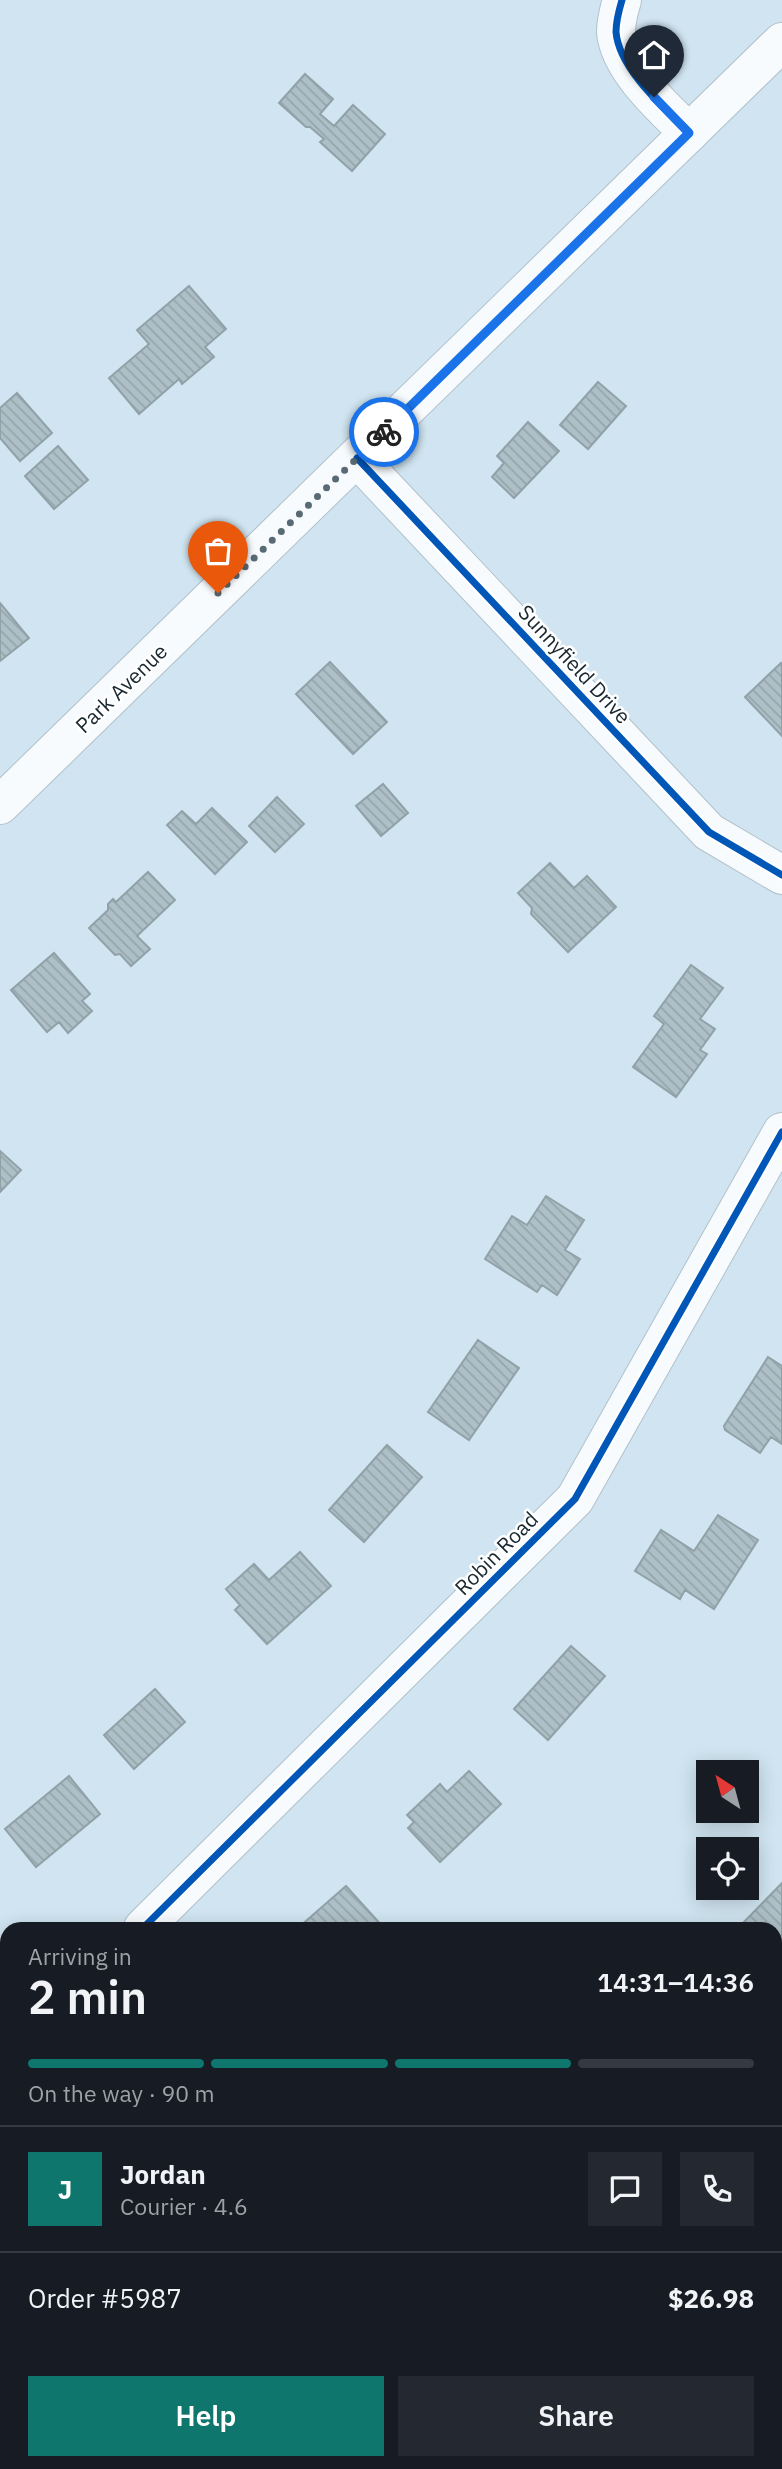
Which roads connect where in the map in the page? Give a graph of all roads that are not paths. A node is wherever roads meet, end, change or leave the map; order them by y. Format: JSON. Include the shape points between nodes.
{"nodes":[{"id":1,"x":622,"y":0,"type":"edge"},
{"id":2,"x":782,"y":42,"type":"edge"},
{"id":3,"x":689,"y":133,"type":"junction"},
{"id":4,"x":357,"y":458,"type":"junction"},
{"id":5,"x":0,"y":805,"type":"edge"},
{"id":6,"x":782,"y":874,"type":"edge"},
{"id":7,"x":782,"y":1132,"type":"edge"},
{"id":8,"x":149,"y":1922,"type":"edge"}],
"edges":[{"from":1,"to":3,"type":"street","via":[[616,24],[624,55],[640,80]]},
{"from":2,"to":3,"type":"street","name":"Park Avenue"},
{"from":3,"to":4,"type":"street","name":"Park Avenue"},
{"from":4,"to":5,"type":"street","name":"Park Avenue"},
{"from":4,"to":6,"type":"street","name":"Sunnyfield Drive","via":[[709,832]]},
{"from":7,"to":8,"type":"street","name":"Robin Road","via":[[575,1499]]}]}
